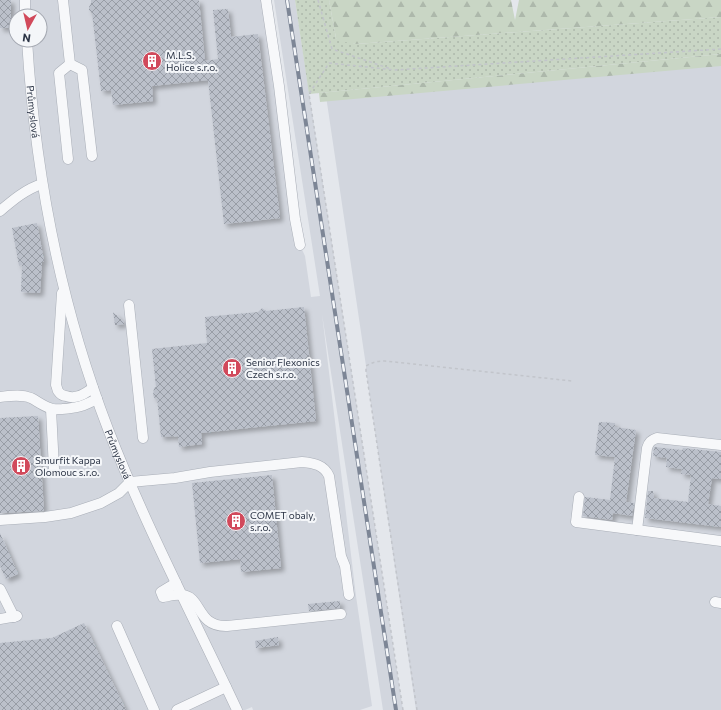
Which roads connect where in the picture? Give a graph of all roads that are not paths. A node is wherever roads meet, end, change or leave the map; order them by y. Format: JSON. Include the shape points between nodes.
{"nodes":[{"id":1,"x":63,"y":0,"type":"edge"},
{"id":2,"x":266,"y":0,"type":"edge"},
{"id":3,"x":28,"y":48,"type":"edge"},
{"id":4,"x":70,"y":64,"type":"junction"},
{"id":5,"x":92,"y":156,"type":"dead end"},
{"id":6,"x":68,"y":159,"type":"dead end"},
{"id":7,"x":42,"y":184,"type":"junction"},
{"id":8,"x":0,"y":211,"type":"edge"},
{"id":9,"x":300,"y":245,"type":"dead end"},
{"id":10,"x":62,"y":283,"type":"junction"},
{"id":11,"x":129,"y":305,"type":"dead end"},
{"id":12,"x":93,"y":388,"type":"junction"},
{"id":13,"x":0,"y":396,"type":"edge"},
{"id":14,"x":97,"y":399,"type":"junction"},
{"id":15,"x":51,"y":409,"type":"junction"},
{"id":16,"x":143,"y":438,"type":"dead end"},
{"id":17,"x":721,"y":445,"type":"edge"},
{"id":18,"x":54,"y":469,"type":"dead end"},
{"id":19,"x":130,"y":482,"type":"junction"},
{"id":20,"x":579,"y":497,"type":"dead end"},
{"id":21,"x":0,"y":520,"type":"edge"},
{"id":22,"x":637,"y":530,"type":"junction"},
{"id":23,"x":721,"y":541,"type":"edge"},
{"id":24,"x":176,"y":583,"type":"junction"},
{"id":25,"x":0,"y":589,"type":"edge"},
{"id":26,"x":182,"y":595,"type":"junction"},
{"id":27,"x":349,"y":595,"type":"dead end"},
{"id":28,"x":341,"y":614,"type":"dead end"},
{"id":29,"x":0,"y":619,"type":"edge"},
{"id":30,"x":117,"y":626,"type":"dead end"},
{"id":31,"x":226,"y":687,"type":"junction"},
{"id":32,"x":154,"y":710,"type":"edge"},
{"id":33,"x":178,"y":710,"type":"edge"},
{"id":34,"x":237,"y":710,"type":"edge"}],
"edges":[{"from":1,"to":4,"type":"street"},
{"from":2,"to":9,"type":"street"},
{"from":3,"to":7,"type":"street","name":"Průmyslová"},
{"from":4,"to":5,"type":"street","via":[[82,70]]},
{"from":4,"to":6,"type":"street","via":[[59,73]]},
{"from":7,"to":8,"type":"street","via":[[26,191]]},
{"from":7,"to":10,"type":"street","name":"Průmyslová"},
{"from":10,"to":12,"type":"street","name":"Průmyslová"},
{"from":10,"to":12,"type":"street","via":[[56,385],[62,395],[70,398],[82,395]]},
{"from":11,"to":16,"type":"street"},
{"from":12,"to":14,"type":"street","name":"Průmyslová"},
{"from":13,"to":15,"type":"street","via":[[29,397]]},
{"from":14,"to":15,"type":"street","via":[[79,407]]},
{"from":14,"to":19,"type":"street","name":"Průmyslová"},
{"from":15,"to":18,"type":"street"},
{"from":17,"to":22,"type":"street","via":[[657,438],[649,442]]},
{"from":19,"to":21,"type":"street","via":[[120,493],[101,503],[71,513]]},
{"from":19,"to":24,"type":"street","name":"Průmyslová"},
{"from":19,"to":27,"type":"street","via":[[302,462],[324,468],[329,476]]},
{"from":20,"to":22,"type":"street","via":[[576,522]]},
{"from":22,"to":23,"type":"street"},
{"from":24,"to":26,"type":"street","name":"Průmyslová"},
{"from":24,"to":26,"type":"street","via":[[161,592],[163,597]]},
{"from":25,"to":29,"type":"street","via":[[16,617]]},
{"from":26,"to":28,"type":"street","via":[[194,601],[205,619],[219,626]]},
{"from":26,"to":31,"type":"street","name":"Průmyslová"},
{"from":30,"to":32,"type":"street"},
{"from":31,"to":33,"type":"street"},
{"from":31,"to":34,"type":"street","name":"Průmyslová"}]}
